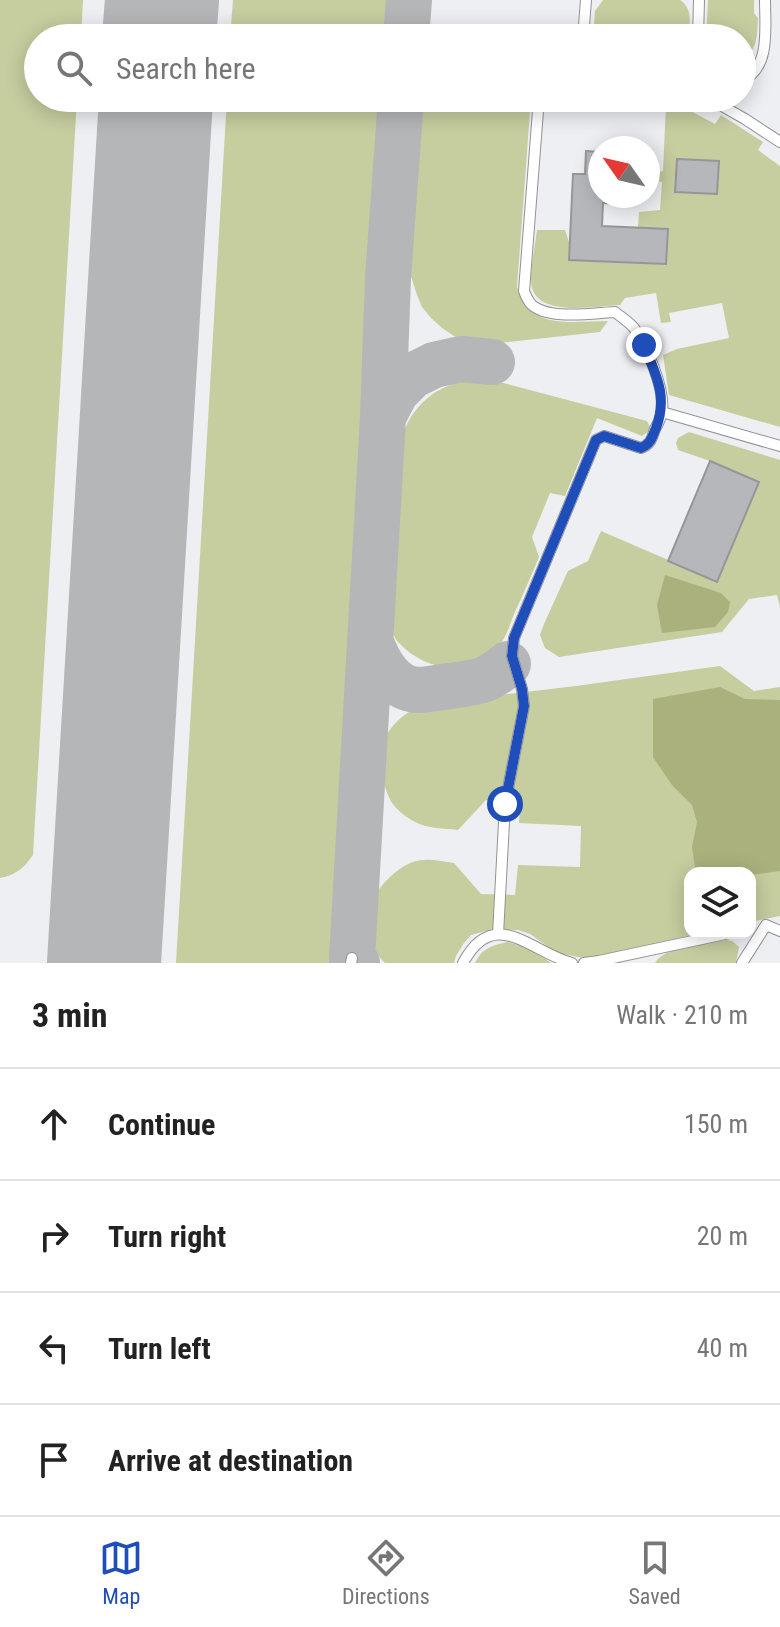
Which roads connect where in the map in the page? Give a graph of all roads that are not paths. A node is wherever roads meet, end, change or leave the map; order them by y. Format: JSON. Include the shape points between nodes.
{"nodes":[{"id":1,"x":586,"y":0,"type":"edge"},
{"id":2,"x":699,"y":0,"type":"edge"},
{"id":3,"x":765,"y":0,"type":"edge"},
{"id":4,"x":584,"y":24,"type":"edge"},
{"id":5,"x":698,"y":24,"type":"edge"},
{"id":6,"x":756,"y":69,"type":"edge"},
{"id":7,"x":538,"y":112,"type":"edge"},
{"id":8,"x":733,"y":112,"type":"edge"},
{"id":9,"x":780,"y":142,"type":"edge"},
{"id":10,"x":662,"y":412,"type":"junction"},
{"id":11,"x":780,"y":446,"type":"edge"},
{"id":12,"x":766,"y":925,"type":"junction"},
{"id":13,"x":756,"y":928,"type":"edge"},
{"id":14,"x":780,"y":931,"type":"edge"},
{"id":15,"x":498,"y":934,"type":"junction"},
{"id":16,"x":702,"y":939,"type":"edge"},
{"id":17,"x":463,"y":963,"type":"edge"},
{"id":18,"x":572,"y":963,"type":"edge"},
{"id":19,"x":584,"y":963,"type":"edge"},
{"id":20,"x":742,"y":963,"type":"edge"}],
"edges":[{"from":1,"to":4,"type":"lane"},
{"from":2,"to":5,"type":"lane"},
{"from":3,"to":6,"type":"lane","via":[[764,50]]},
{"from":7,"to":10,"type":"lane","via":[[524,291],[539,310],[615,312],[633,327],[656,374]]},
{"from":8,"to":9,"type":"lane"},
{"from":10,"to":11,"type":"lane"},
{"from":10,"to":15,"type":"lane","via":[[646,447],[604,436],[596,440],[514,638],[512,656],[524,706],[505,804]]},
{"from":12,"to":13,"type":"lane"},
{"from":12,"to":14,"type":"lane"},
{"from":12,"to":20,"type":"lane"},
{"from":15,"to":17,"type":"lane","via":[[472,948]]},
{"from":15,"to":18,"type":"lane"},
{"from":16,"to":19,"type":"lane"}]}
